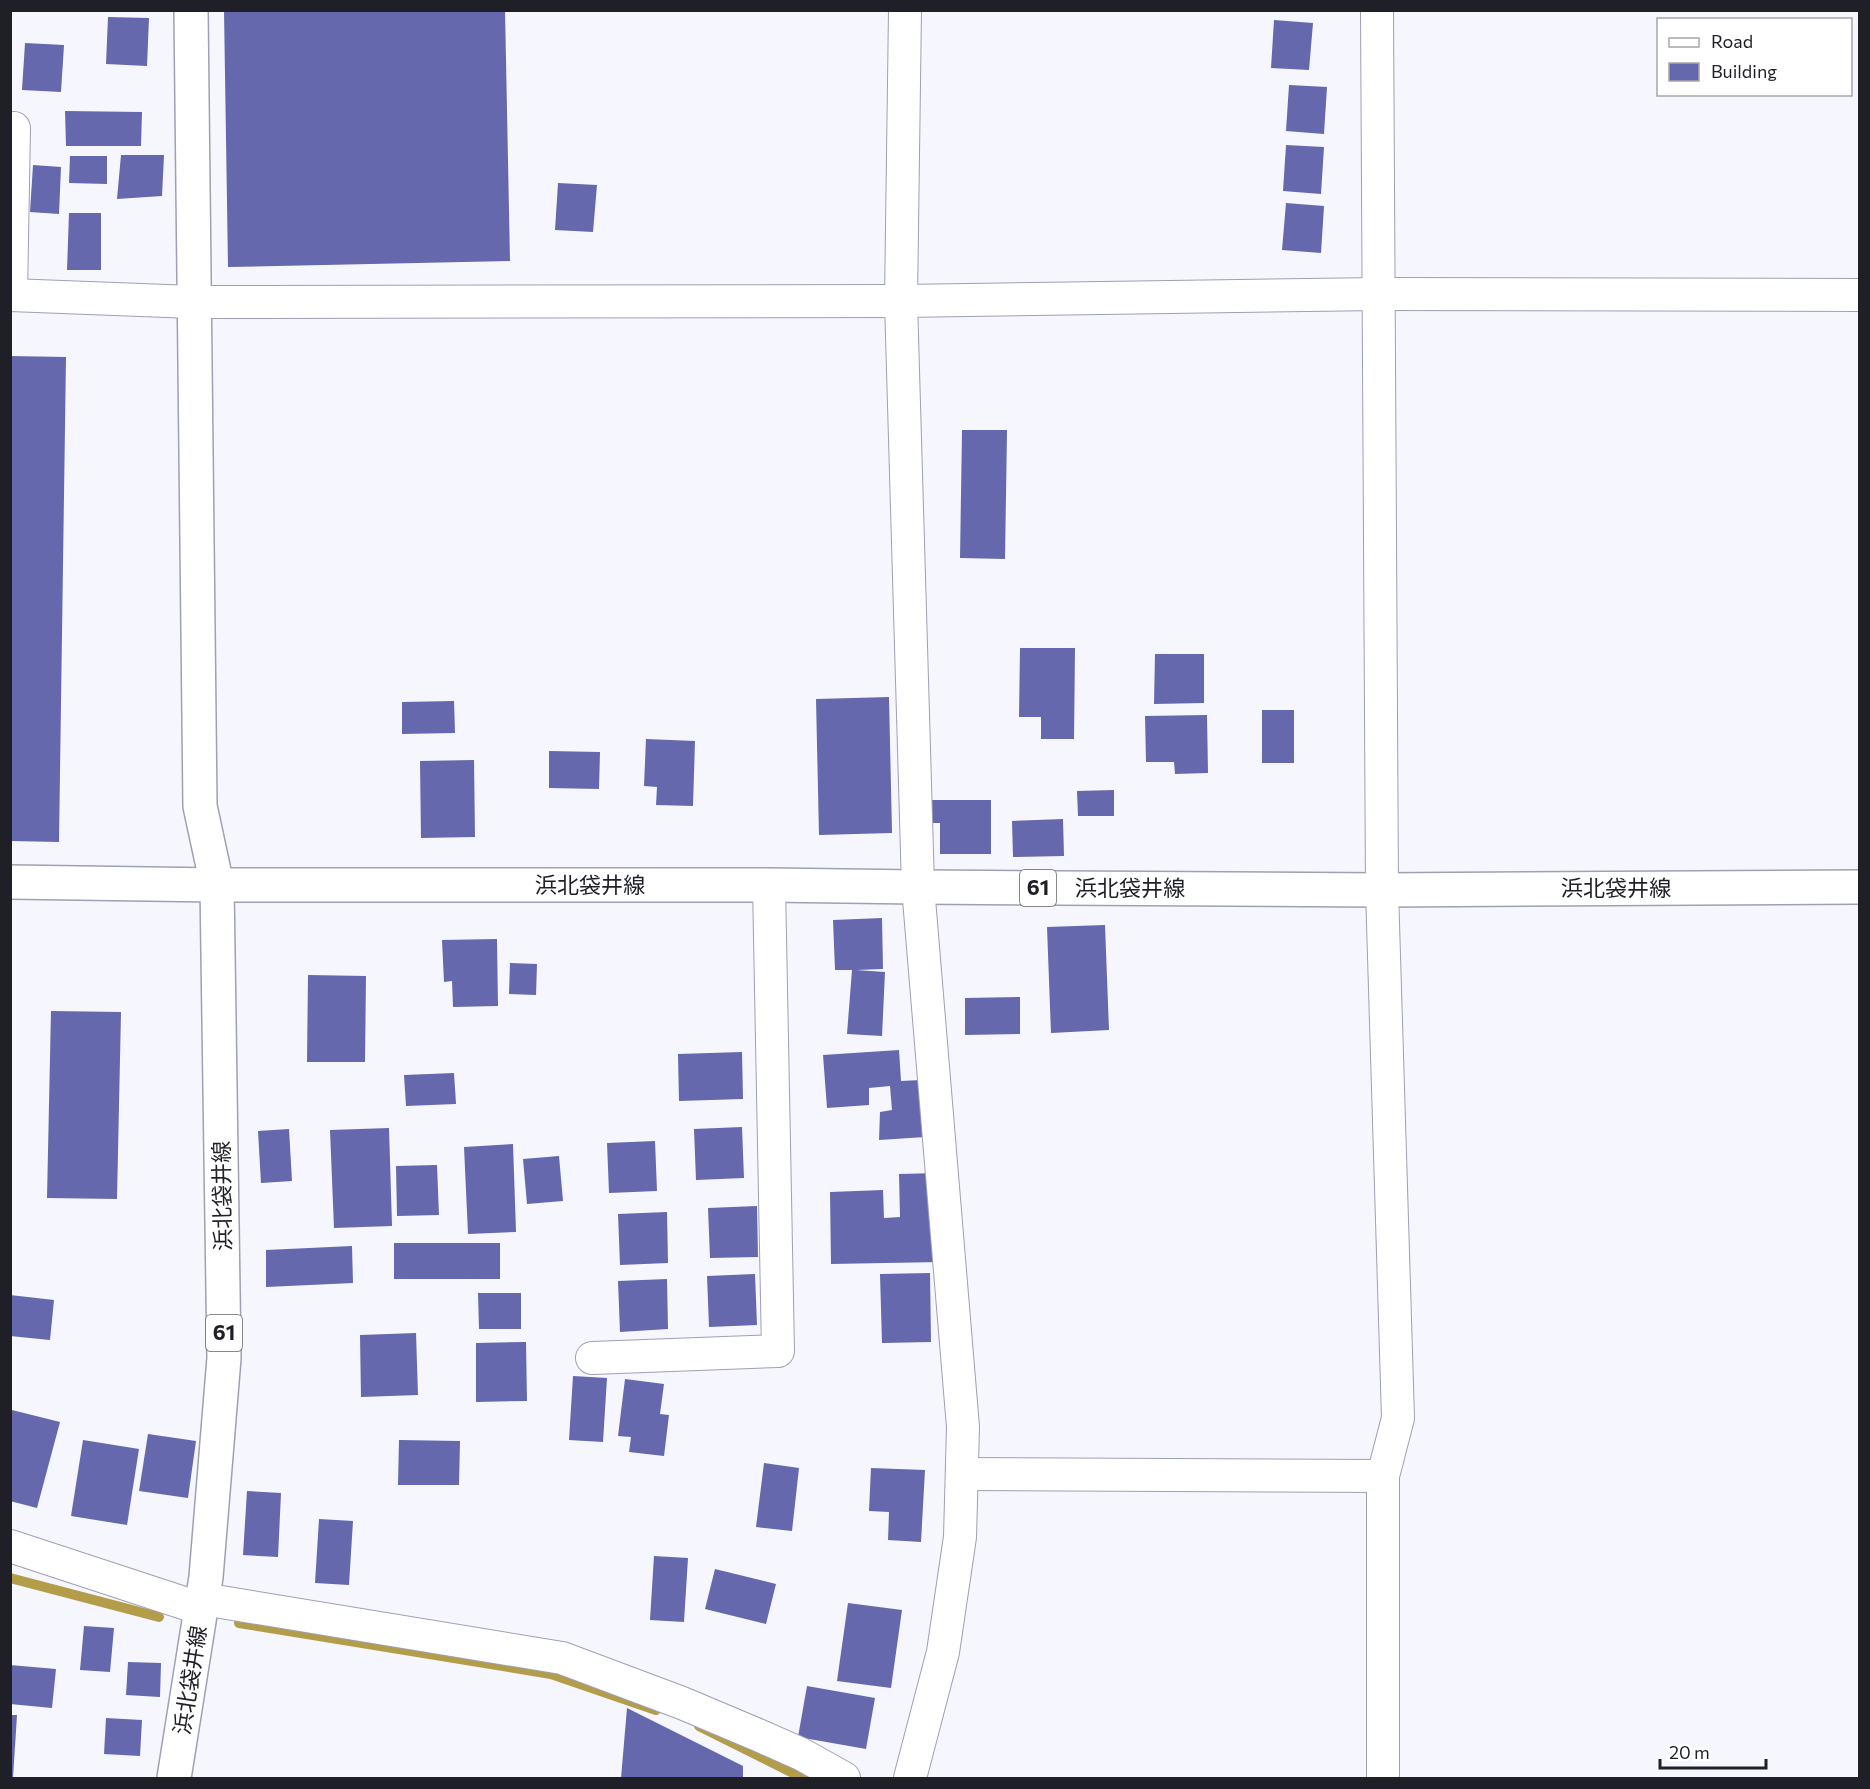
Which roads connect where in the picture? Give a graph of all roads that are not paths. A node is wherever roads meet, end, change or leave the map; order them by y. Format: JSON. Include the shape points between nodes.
{"nodes":[{"id":1,"x":191,"y":10,"type":"edge"},
{"id":2,"x":904,"y":10,"type":"edge"},
{"id":3,"x":1377,"y":10,"type":"edge"},
{"id":4,"x":14,"y":128,"type":"dead end"},
{"id":5,"x":1380,"y":294,"type":"junction"},
{"id":6,"x":11,"y":295,"type":"edge"},
{"id":7,"x":1860,"y":295,"type":"edge"},
{"id":8,"x":901,"y":301,"type":"junction"},
{"id":9,"x":193,"y":302,"type":"junction"},
{"id":10,"x":10,"y":882,"type":"edge"},
{"id":11,"x":217,"y":885,"type":"junction"},
{"id":12,"x":769,"y":885,"type":"junction"},
{"id":13,"x":918,"y":887,"type":"junction"},
{"id":14,"x":1860,"y":887,"type":"edge"},
{"id":15,"x":1382,"y":890,"type":"junction"},
{"id":16,"x":592,"y":1358,"type":"dead end"},
{"id":17,"x":962,"y":1474,"type":"junction"},
{"id":18,"x":1383,"y":1476,"type":"junction"},
{"id":19,"x":10,"y":1546,"type":"edge"},
{"id":20,"x":202,"y":1604,"type":"junction"},
{"id":21,"x":174,"y":1779,"type":"edge"},
{"id":22,"x":844,"y":1779,"type":"edge"},
{"id":23,"x":910,"y":1779,"type":"edge"},
{"id":24,"x":1383,"y":1779,"type":"edge"}],
"edges":[{"from":1,"to":9,"type":"main road"},
{"from":2,"to":8,"type":"street"},
{"from":3,"to":5,"type":"street"},
{"from":4,"to":6,"type":"street"},
{"from":5,"to":7,"type":"street"},
{"from":5,"to":8,"type":"street"},
{"from":5,"to":15,"type":"street"},
{"from":6,"to":9,"type":"street"},
{"from":8,"to":9,"type":"street"},
{"from":8,"to":13,"type":"street"},
{"from":9,"to":11,"type":"main road","via":[[200,806]]},
{"from":10,"to":11,"type":"main road"},
{"from":11,"to":12,"type":"main road","name":"浜北袋井線","number":"61"},
{"from":11,"to":20,"type":"main road","name":"浜北袋井線","number":"61","via":[[224,1358]]},
{"from":12,"to":13,"type":"main road","name":"浜北袋井線","number":"61"},
{"from":12,"to":16,"type":"street","via":[[778,1351]]},
{"from":13,"to":15,"type":"main road","name":"浜北袋井線","number":"61"},
{"from":13,"to":17,"type":"street","via":[[963,1427]]},
{"from":14,"to":15,"type":"main road","name":"浜北袋井線","number":"61"},
{"from":15,"to":18,"type":"street","via":[[1398,1419]]},
{"from":17,"to":18,"type":"street"},
{"from":17,"to":23,"type":"street","via":[[960,1537],[943,1652]]},
{"from":18,"to":24,"type":"street"},
{"from":19,"to":20,"type":"street"},
{"from":20,"to":21,"type":"main road","name":"浜北袋井線","number":"61"},
{"from":20,"to":22,"type":"street","via":[[562,1658],[736,1726],[801,1754]]}]}
